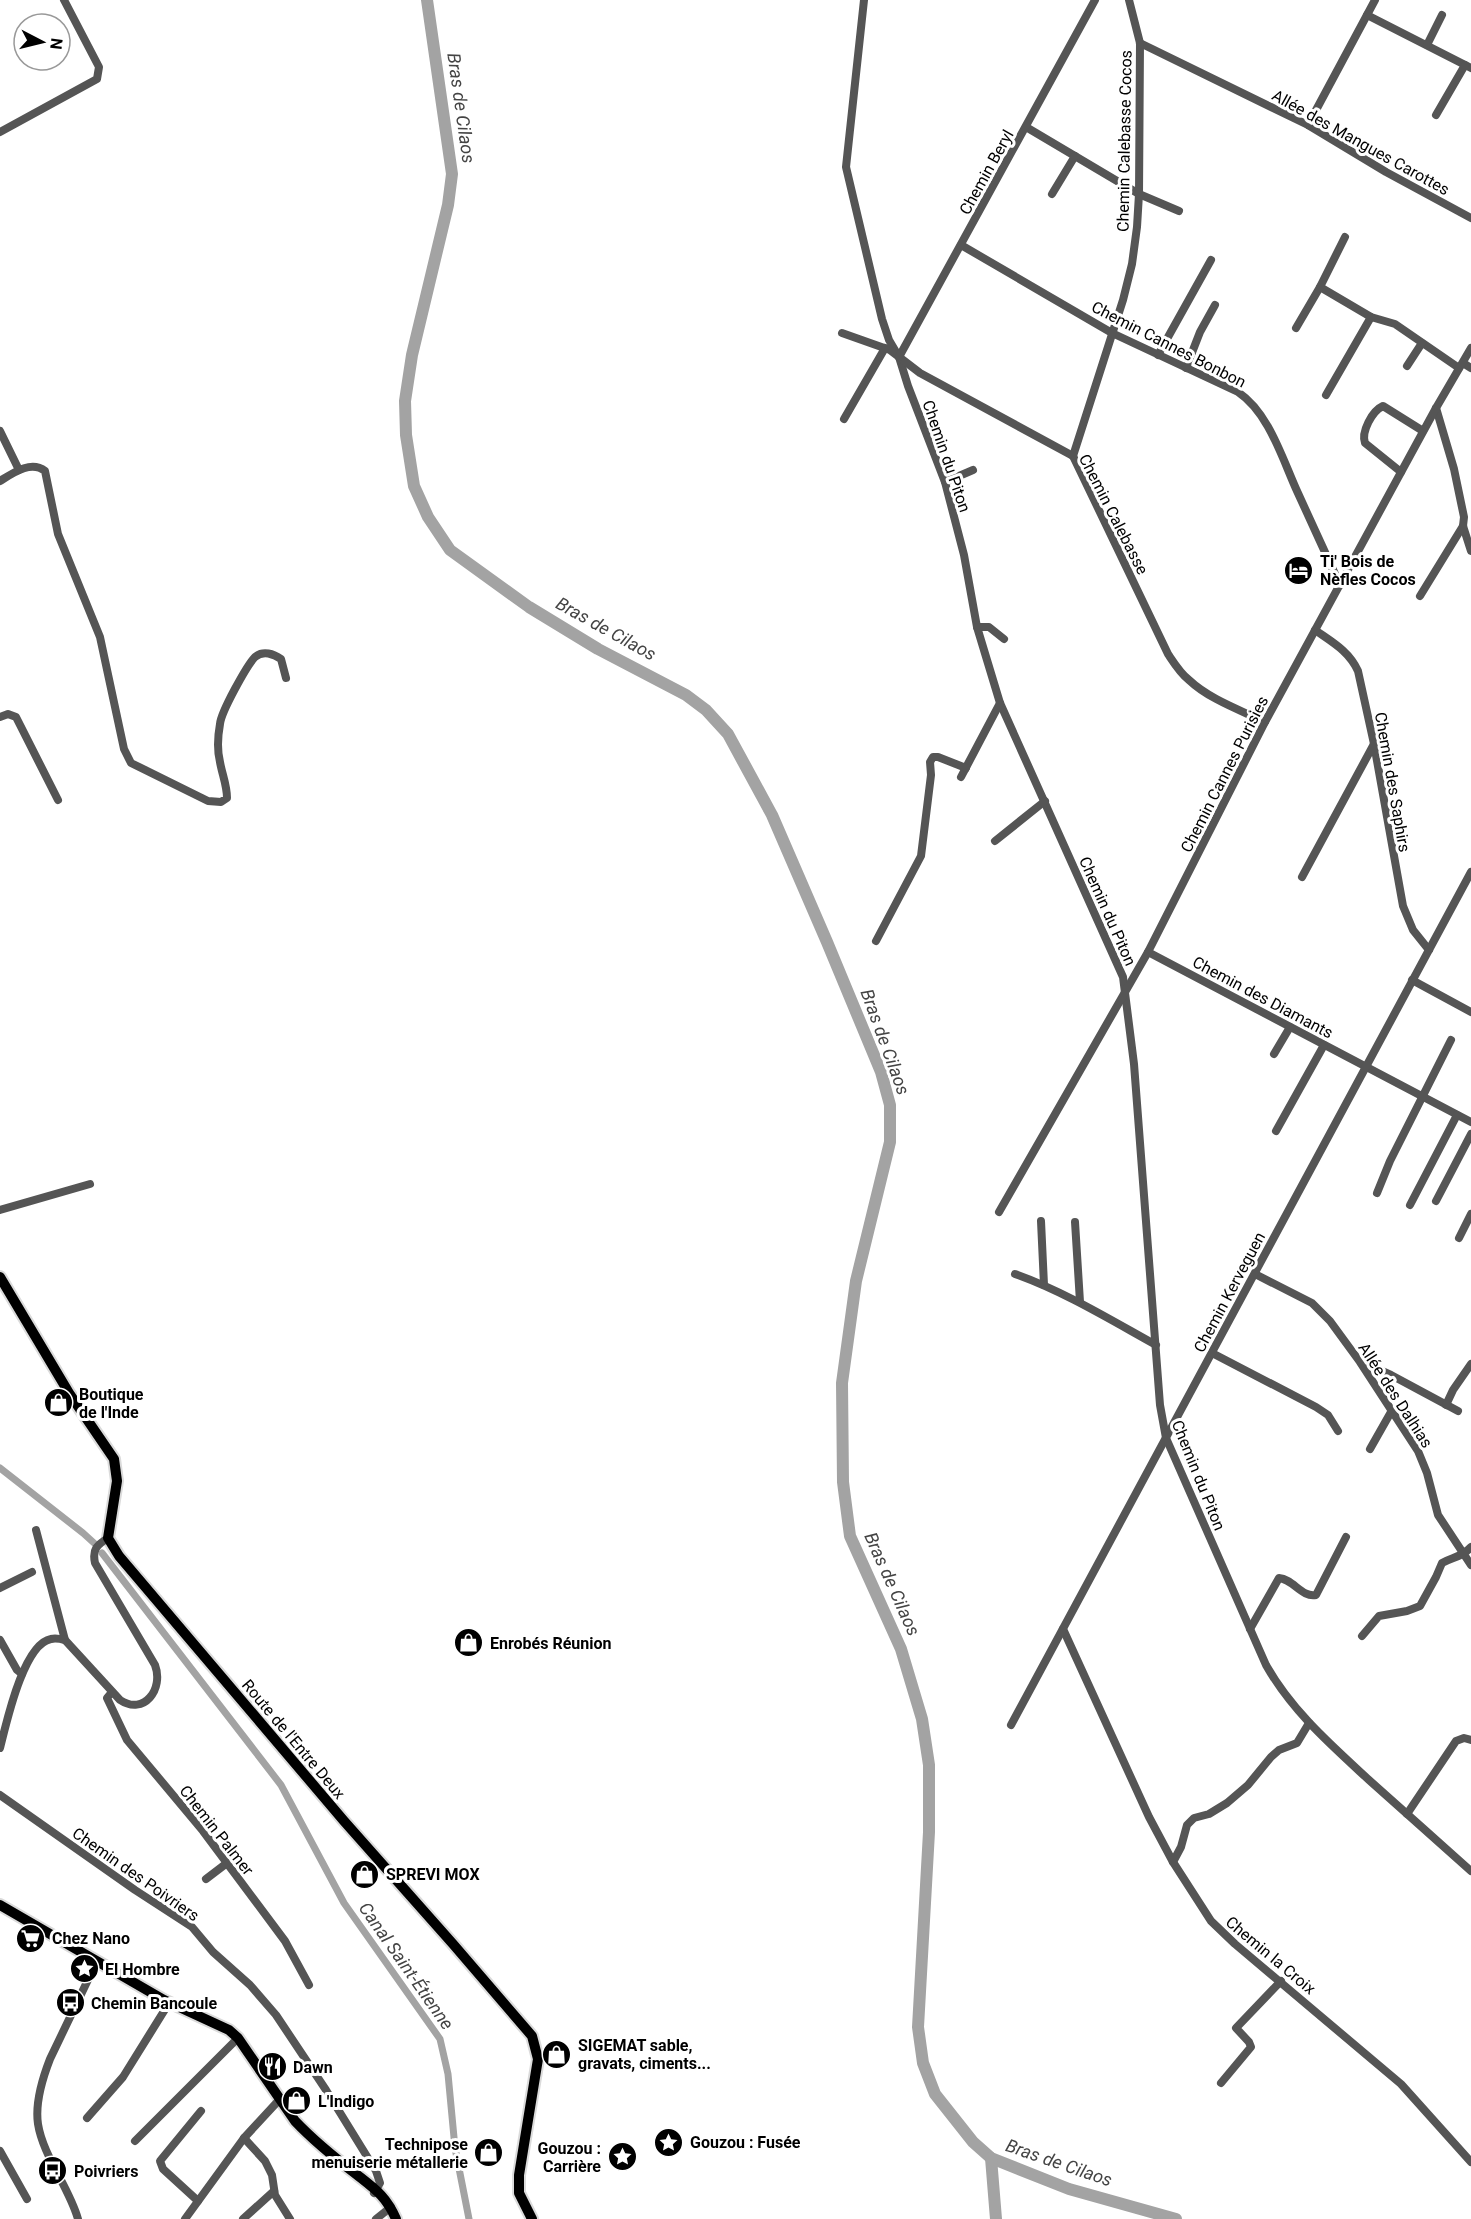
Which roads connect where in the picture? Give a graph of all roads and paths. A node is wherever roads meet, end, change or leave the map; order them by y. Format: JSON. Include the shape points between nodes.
{"nodes":[{"id":1,"x":64,"y":0,"type":"edge"},
{"id":2,"x":864,"y":0,"type":"edge"},
{"id":3,"x":1095,"y":0,"type":"edge"},
{"id":4,"x":1129,"y":0,"type":"edge"},
{"id":5,"x":1375,"y":0,"type":"edge"},
{"id":6,"x":1367,"y":15,"type":"junction"},
{"id":7,"x":1442,"y":15,"type":"dead end"},
{"id":8,"x":1140,"y":43,"type":"junction"},
{"id":9,"x":1427,"y":45,"type":"junction"},
{"id":10,"x":1468,"y":66,"type":"edge"},
{"id":11,"x":1436,"y":115,"type":"dead end"},
{"id":12,"x":1308,"y":125,"type":"junction"},
{"id":13,"x":1026,"y":127,"type":"junction"},
{"id":14,"x":0,"y":132,"type":"edge"},
{"id":15,"x":1075,"y":156,"type":"junction"},
{"id":16,"x":1052,"y":194,"type":"dead end"},
{"id":17,"x":1139,"y":194,"type":"junction"},
{"id":18,"x":1179,"y":211,"type":"dead end"},
{"id":19,"x":1471,"y":218,"type":"edge"},
{"id":20,"x":1345,"y":237,"type":"dead end"},
{"id":21,"x":961,"y":245,"type":"junction"},
{"id":22,"x":1211,"y":260,"type":"dead end"},
{"id":23,"x":1320,"y":287,"type":"junction"},
{"id":24,"x":1215,"y":305,"type":"dead end"},
{"id":25,"x":1371,"y":317,"type":"junction"},
{"id":26,"x":1296,"y":328,"type":"dead end"},
{"id":27,"x":842,"y":333,"type":"dead end"},
{"id":28,"x":1112,"y":333,"type":"junction"},
{"id":29,"x":1422,"y":343,"type":"junction"},
{"id":30,"x":885,"y":348,"type":"junction"},
{"id":31,"x":1471,"y":348,"type":"edge"},
{"id":32,"x":1158,"y":355,"type":"junction"},
{"id":33,"x":899,"y":357,"type":"junction"},
{"id":34,"x":1407,"y":366,"type":"dead end"},
{"id":35,"x":1461,"y":366,"type":"junction"},
{"id":36,"x":1186,"y":368,"type":"junction"},
{"id":37,"x":1471,"y":368,"type":"edge"},
{"id":38,"x":1326,"y":396,"type":"dead end"},
{"id":39,"x":1436,"y":408,"type":"junction"},
{"id":40,"x":844,"y":419,"type":"dead end"},
{"id":41,"x":0,"y":431,"type":"edge"},
{"id":42,"x":1423,"y":431,"type":"junction"},
{"id":43,"x":1073,"y":456,"type":"junction"},
{"id":44,"x":20,"y":470,"type":"junction"},
{"id":45,"x":973,"y":470,"type":"dead end"},
{"id":46,"x":1401,"y":472,"type":"junction"},
{"id":47,"x":0,"y":481,"type":"edge"},
{"id":48,"x":945,"y":482,"type":"junction"},
{"id":49,"x":1463,"y":526,"type":"junction"},
{"id":50,"x":1471,"y":551,"type":"edge"},
{"id":51,"x":1340,"y":585,"type":"junction"},
{"id":52,"x":1420,"y":596,"type":"dead end"},
{"id":53,"x":977,"y":627,"type":"junction"},
{"id":54,"x":1315,"y":630,"type":"junction"},
{"id":55,"x":1004,"y":639,"type":"dead end"},
{"id":56,"x":286,"y":678,"type":"dead end"},
{"id":57,"x":1000,"y":703,"type":"junction"},
{"id":58,"x":0,"y":717,"type":"edge"},
{"id":59,"x":1265,"y":722,"type":"junction"},
{"id":60,"x":1374,"y":744,"type":"junction"},
{"id":61,"x":966,"y":768,"type":"junction"},
{"id":62,"x":961,"y":777,"type":"dead end"},
{"id":63,"x":58,"y":800,"type":"dead end"},
{"id":64,"x":1045,"y":801,"type":"junction"},
{"id":65,"x":995,"y":841,"type":"dead end"},
{"id":66,"x":1471,"y":872,"type":"edge"},
{"id":67,"x":1302,"y":877,"type":"dead end"},
{"id":68,"x":876,"y":941,"type":"dead end"},
{"id":69,"x":1429,"y":951,"type":"junction"},
{"id":70,"x":1148,"y":952,"type":"junction"},
{"id":71,"x":1412,"y":980,"type":"junction"},
{"id":72,"x":1125,"y":990,"type":"junction"},
{"id":73,"x":1471,"y":1012,"type":"edge"},
{"id":74,"x":1290,"y":1027,"type":"junction"},
{"id":75,"x":1451,"y":1040,"type":"dead end"},
{"id":76,"x":1324,"y":1045,"type":"junction"},
{"id":77,"x":1274,"y":1054,"type":"dead end"},
{"id":78,"x":1366,"y":1067,"type":"junction"},
{"id":79,"x":1423,"y":1096,"type":"junction"},
{"id":80,"x":1457,"y":1115,"type":"junction"},
{"id":81,"x":1471,"y":1122,"type":"edge"},
{"id":82,"x":1276,"y":1131,"type":"dead end"},
{"id":83,"x":1471,"y":1134,"type":"edge"},
{"id":84,"x":90,"y":1184,"type":"dead end"},
{"id":85,"x":1377,"y":1192,"type":"dead end"},
{"id":86,"x":1436,"y":1201,"type":"dead end"},
{"id":87,"x":1410,"y":1205,"type":"dead end"},
{"id":88,"x":0,"y":1210,"type":"edge"},
{"id":89,"x":999,"y":1212,"type":"dead end"},
{"id":90,"x":1471,"y":1214,"type":"edge"},
{"id":91,"x":1041,"y":1221,"type":"dead end"},
{"id":92,"x":1075,"y":1222,"type":"dead end"},
{"id":93,"x":1459,"y":1238,"type":"dead end"},
{"id":94,"x":1014,"y":1274,"type":"dead end"},
{"id":95,"x":1256,"y":1274,"type":"junction"},
{"id":96,"x":0,"y":1277,"type":"edge"},
{"id":97,"x":1044,"y":1285,"type":"junction"},
{"id":98,"x":1080,"y":1302,"type":"junction"},
{"id":99,"x":1156,"y":1345,"type":"junction"},
{"id":100,"x":1212,"y":1353,"type":"junction"},
{"id":101,"x":1360,"y":1362,"type":"junction"},
{"id":102,"x":1471,"y":1364,"type":"edge"},
{"id":103,"x":1446,"y":1405,"type":"junction"},
{"id":104,"x":1458,"y":1411,"type":"dead end"},
{"id":105,"x":1391,"y":1412,"type":"junction"},
{"id":106,"x":1338,"y":1431,"type":"dead end"},
{"id":107,"x":1166,"y":1438,"type":"junction"},
{"id":108,"x":1370,"y":1449,"type":"dead end"},
{"id":109,"x":36,"y":1530,"type":"dead end"},
{"id":110,"x":1346,"y":1537,"type":"dead end"},
{"id":111,"x":108,"y":1538,"type":"junction"},
{"id":112,"x":1471,"y":1547,"type":"edge"},
{"id":113,"x":1463,"y":1555,"type":"junction"},
{"id":114,"x":1471,"y":1565,"type":"edge"},
{"id":115,"x":32,"y":1572,"type":"dead end"},
{"id":116,"x":0,"y":1588,"type":"edge"},
{"id":117,"x":1063,"y":1629,"type":"junction"},
{"id":118,"x":1250,"y":1629,"type":"junction"},
{"id":119,"x":1362,"y":1636,"type":"dead end"},
{"id":120,"x":0,"y":1640,"type":"edge"},
{"id":121,"x":65,"y":1640,"type":"junction"},
{"id":122,"x":22,"y":1674,"type":"junction"},
{"id":123,"x":112,"y":1692,"type":"junction"},
{"id":124,"x":1309,"y":1723,"type":"junction"},
{"id":125,"x":1011,"y":1725,"type":"dead end"},
{"id":126,"x":1471,"y":1740,"type":"edge"},
{"id":127,"x":0,"y":1748,"type":"edge"},
{"id":128,"x":0,"y":1795,"type":"edge"},
{"id":129,"x":1407,"y":1814,"type":"junction"},
{"id":130,"x":1173,"y":1862,"type":"junction"},
{"id":131,"x":227,"y":1863,"type":"junction"},
{"id":132,"x":1471,"y":1871,"type":"edge"},
{"id":133,"x":206,"y":1879,"type":"dead end"},
{"id":134,"x":0,"y":1905,"type":"edge"},
{"id":135,"x":97,"y":1961,"type":"junction"},
{"id":136,"x":1281,"y":1981,"type":"junction"},
{"id":137,"x":309,"y":1985,"type":"dead end"},
{"id":138,"x":169,"y":2003,"type":"junction"},
{"id":139,"x":236,"y":2040,"type":"junction"},
{"id":140,"x":1221,"y":2083,"type":"dead end"},
{"id":141,"x":280,"y":2099,"type":"junction"},
{"id":142,"x":201,"y":2111,"type":"dead end"},
{"id":143,"x":87,"y":2118,"type":"dead end"},
{"id":144,"x":244,"y":2138,"type":"junction"},
{"id":145,"x":135,"y":2141,"type":"dead end"},
{"id":146,"x":0,"y":2151,"type":"edge"},
{"id":147,"x":1471,"y":2162,"type":"edge"},
{"id":148,"x":274,"y":2191,"type":"junction"},
{"id":149,"x":376,"y":2191,"type":"junction"},
{"id":150,"x":27,"y":2199,"type":"dead end"},
{"id":151,"x":198,"y":2201,"type":"junction"},
{"id":152,"x":389,"y":2208,"type":"junction"},
{"id":153,"x":78,"y":2219,"type":"edge"},
{"id":154,"x":185,"y":2219,"type":"edge"},
{"id":155,"x":243,"y":2219,"type":"edge"},
{"id":156,"x":290,"y":2219,"type":"edge"},
{"id":157,"x":376,"y":2219,"type":"edge"},
{"id":158,"x":395,"y":2219,"type":"edge"},
{"id":159,"x":532,"y":2219,"type":"edge"}],
"edges":[{"from":1,"to":14,"type":"street","via":[[99,67],[97,79]]},
{"from":2,"to":33,"type":"street","name":"Chemin du Piton","via":[[846,167],[882,319]]},
{"from":3,"to":13,"type":"street","name":"Chemin Beryl"},
{"from":4,"to":8,"type":"street","name":"Chemin Calebasse Cocos"},
{"from":5,"to":6,"type":"street"},
{"from":6,"to":9,"type":"street"},
{"from":6,"to":12,"type":"street"},
{"from":7,"to":9,"type":"street"},
{"from":8,"to":12,"type":"street","name":"Allée des Mangues Carottes"},
{"from":8,"to":17,"type":"street","name":"Chemin Calebasse Cocos"},
{"from":9,"to":10,"type":"street"},
{"from":10,"to":11,"type":"street"},
{"from":12,"to":19,"type":"street","name":"Allée des Mangues Carottes"},
{"from":13,"to":15,"type":"street"},
{"from":13,"to":21,"type":"street","name":"Chemin Beryl"},
{"from":15,"to":16,"type":"street"},
{"from":15,"to":17,"type":"street"},
{"from":17,"to":18,"type":"street"},
{"from":17,"to":28,"type":"street","name":"Chemin Calebasse Cocos","via":[[1132,264]]},
{"from":20,"to":23,"type":"street"},
{"from":21,"to":28,"type":"street","name":"Chemin Cannes Bonbon"},
{"from":21,"to":33,"type":"street","name":"Chemin Beryl"},
{"from":22,"to":32,"type":"street"},
{"from":23,"to":25,"type":"street"},
{"from":23,"to":26,"type":"street"},
{"from":24,"to":36,"type":"street"},
{"from":25,"to":29,"type":"street","via":[[1395,324]]},
{"from":25,"to":38,"type":"street"},
{"from":27,"to":30,"type":"street","name":"Chemin Calebasse"},
{"from":28,"to":32,"type":"street","name":"Chemin Cannes Bonbon"},
{"from":28,"to":43,"type":"street","name":"Chemin Calebasse Cocos"},
{"from":29,"to":34,"type":"street"},
{"from":29,"to":35,"type":"street"},
{"from":30,"to":33,"type":"street","name":"Chemin Calebasse"},
{"from":30,"to":40,"type":"street"},
{"from":31,"to":35,"type":"street","name":"Chemin Cannes Purisies"},
{"from":32,"to":36,"type":"street","name":"Chemin Cannes Bonbon"},
{"from":33,"to":43,"type":"street","name":"Chemin Calebasse","via":[[920,373]]},
{"from":33,"to":48,"type":"street","name":"Chemin du Piton"},
{"from":35,"to":37,"type":"street"},
{"from":35,"to":39,"type":"street","name":"Chemin Cannes Purisies"},
{"from":36,"to":51,"type":"street","name":"Chemin Cannes Bonbon","via":[[1238,392],[1255,407]]},
{"from":39,"to":42,"type":"street","name":"Chemin Cannes Purisies"},
{"from":39,"to":49,"type":"street","via":[[1454,469]]},
{"from":41,"to":44,"type":"street"},
{"from":42,"to":46,"type":"street","name":"Chemin Cannes Purisies"},
{"from":42,"to":46,"type":"street","via":[[1383,406],[1364,432],[1365,443]]},
{"from":43,"to":59,"type":"street","name":"Chemin Calebasse","via":[[1178,668],[1204,692]]},
{"from":44,"to":47,"type":"street"},
{"from":44,"to":56,"type":"street","via":[[39,467],[45,471],[58,534],[100,637],[124,749],[131,763],[208,801],[227,798],[219,748],[220,722],[230,698],[256,657],[266,653],[281,659]]},
{"from":45,"to":48,"type":"street"},
{"from":46,"to":51,"type":"street","name":"Chemin Cannes Purisies"},
{"from":48,"to":53,"type":"street","name":"Chemin du Piton"},
{"from":49,"to":50,"type":"street"},
{"from":49,"to":52,"type":"street"},
{"from":51,"to":54,"type":"street","name":"Chemin Cannes Purisies"},
{"from":53,"to":55,"type":"street","via":[[989,627]]},
{"from":53,"to":57,"type":"street","name":"Chemin du Piton"},
{"from":54,"to":59,"type":"street","name":"Chemin Cannes Purisies"},
{"from":54,"to":60,"type":"street","name":"Chemin des Saphirs","via":[[1353,660]]},
{"from":57,"to":61,"type":"street"},
{"from":57,"to":64,"type":"street","name":"Chemin du Piton"},
{"from":58,"to":63,"type":"street","via":[[16,717]]},
{"from":59,"to":70,"type":"street","name":"Chemin Cannes Purisies"},
{"from":60,"to":67,"type":"street"},
{"from":60,"to":69,"type":"street","name":"Chemin des Saphirs","via":[[1403,906],[1413,930]]},
{"from":61,"to":62,"type":"street"},
{"from":61,"to":68,"type":"street","via":[[938,757],[930,762],[921,856]]},
{"from":64,"to":65,"type":"street"},
{"from":64,"to":72,"type":"street","name":"Chemin du Piton","via":[[1123,977]]},
{"from":66,"to":69,"type":"street","name":"Chemin Kerveguen"},
{"from":69,"to":71,"type":"street","name":"Chemin Kerveguen"},
{"from":70,"to":72,"type":"street","name":"Chemin Cannes Purisies"},
{"from":70,"to":74,"type":"street","name":"Chemin des Diamants"},
{"from":71,"to":73,"type":"street"},
{"from":71,"to":78,"type":"street","name":"Chemin Kerveguen"},
{"from":72,"to":89,"type":"street","name":"Chemin Cannes Purisies"},
{"from":72,"to":99,"type":"street","name":"Chemin du Piton"},
{"from":74,"to":76,"type":"street","name":"Chemin des Diamants"},
{"from":74,"to":77,"type":"street"},
{"from":75,"to":79,"type":"street"},
{"from":76,"to":78,"type":"street","name":"Chemin des Diamants"},
{"from":76,"to":82,"type":"street"},
{"from":78,"to":79,"type":"street","name":"Chemin des Diamants"},
{"from":78,"to":95,"type":"street","name":"Chemin Kerveguen"},
{"from":79,"to":80,"type":"street","name":"Chemin des Diamants"},
{"from":79,"to":85,"type":"street"},
{"from":80,"to":81,"type":"street","name":"Chemin des Diamants"},
{"from":80,"to":87,"type":"street"},
{"from":83,"to":86,"type":"street"},
{"from":84,"to":88,"type":"street"},
{"from":90,"to":93,"type":"street"},
{"from":91,"to":97,"type":"street"},
{"from":92,"to":98,"type":"street"},
{"from":94,"to":97,"type":"street"},
{"from":95,"to":100,"type":"street","name":"Chemin Kerveguen"},
{"from":95,"to":101,"type":"street","name":"Allée des Dalhias","via":[[1312,1303]]},
{"from":96,"to":111,"type":"main road","via":[[114,1459],[117,1481]]},
{"from":97,"to":98,"type":"street"},
{"from":98,"to":99,"type":"street"},
{"from":99,"to":107,"type":"street","name":"Chemin du Piton"},
{"from":100,"to":106,"type":"street","via":[[1316,1407],[1328,1415]]},
{"from":100,"to":107,"type":"street","name":"Chemin Kerveguen"},
{"from":101,"to":103,"type":"street"},
{"from":101,"to":105,"type":"street","name":"Allée des Dalhias"},
{"from":102,"to":103,"type":"street"},
{"from":103,"to":104,"type":"street"},
{"from":105,"to":108,"type":"street"},
{"from":105,"to":113,"type":"street","name":"Allée des Dalhias","via":[[1418,1451],[1438,1515]]},
{"from":107,"to":117,"type":"street","name":"Chemin Kerveguen"},
{"from":107,"to":118,"type":"street","name":"Chemin du Piton"},
{"from":109,"to":121,"type":"street"},
{"from":110,"to":118,"type":"street","via":[[1316,1595],[1308,1595],[1279,1578]]},
{"from":111,"to":123,"type":"street","via":[[95,1550],[95,1563],[148,1652],[158,1678],[153,1694],[136,1706],[129,1706]]},
{"from":111,"to":159,"type":"main road","name":"Route de l'Entre Deux","via":[[119,1556],[330,1805],[532,2036],[538,2059],[519,2175],[519,2193]]},
{"from":112,"to":113,"type":"street"},
{"from":113,"to":114,"type":"street","name":"Allée des Dalhias"},
{"from":113,"to":119,"type":"street","via":[[1442,1563],[1420,1606],[1379,1616]]},
{"from":115,"to":116,"type":"street"},
{"from":117,"to":125,"type":"street","name":"Chemin Kerveguen"},
{"from":117,"to":130,"type":"street","name":"Chemin la Croix"},
{"from":118,"to":124,"type":"street","name":"Chemin du Piton","via":[[1274,1679]]},
{"from":120,"to":122,"type":"street"},
{"from":121,"to":122,"type":"street","via":[[52,1638],[40,1646]]},
{"from":121,"to":123,"type":"street"},
{"from":122,"to":127,"type":"street"},
{"from":123,"to":131,"type":"street","name":"Chemin Palmer","via":[[107,1698],[127,1740]]},
{"from":124,"to":129,"type":"street","name":"Chemin du Piton"},
{"from":124,"to":130,"type":"street","via":[[1297,1743],[1279,1750],[1227,1803],[1194,1818]]},
{"from":126,"to":129,"type":"street","via":[[1456,1741]]},
{"from":128,"to":149,"type":"street","name":"Chemin des Poivriers","via":[[192,1927],[250,1985],[276,2016],[376,2171],[380,2183]]},
{"from":129,"to":132,"type":"street","name":"Chemin du Piton"},
{"from":130,"to":136,"type":"street","name":"Chemin la Croix","via":[[1211,1921]]},
{"from":131,"to":133,"type":"street"},
{"from":131,"to":137,"type":"street","name":"Chemin Palmer","via":[[285,1941]]},
{"from":134,"to":135,"type":"main road"},
{"from":135,"to":138,"type":"main road"},
{"from":135,"to":153,"type":"street","via":[[50,2059],[37,2116],[43,2141]]},
{"from":136,"to":140,"type":"street","via":[[1236,2028],[1251,2047]]},
{"from":136,"to":147,"type":"street","name":"Chemin la Croix","via":[[1401,2084]]},
{"from":138,"to":139,"type":"main road","via":[[229,2030]]},
{"from":138,"to":143,"type":"street","via":[[123,2077]]},
{"from":139,"to":141,"type":"main road"},
{"from":139,"to":145,"type":"street"},
{"from":141,"to":144,"type":"street"},
{"from":141,"to":149,"type":"main road","via":[[304,2131]]},
{"from":142,"to":151,"type":"street","via":[[160,2162]]},
{"from":144,"to":148,"type":"street","via":[[265,2161]]},
{"from":144,"to":151,"type":"street"},
{"from":146,"to":150,"type":"street"},
{"from":148,"to":155,"type":"street"},
{"from":148,"to":156,"type":"street"},
{"from":149,"to":152,"type":"main road"},
{"from":151,"to":154,"type":"street"},
{"from":152,"to":157,"type":"street"},
{"from":152,"to":158,"type":"main road"}]}
